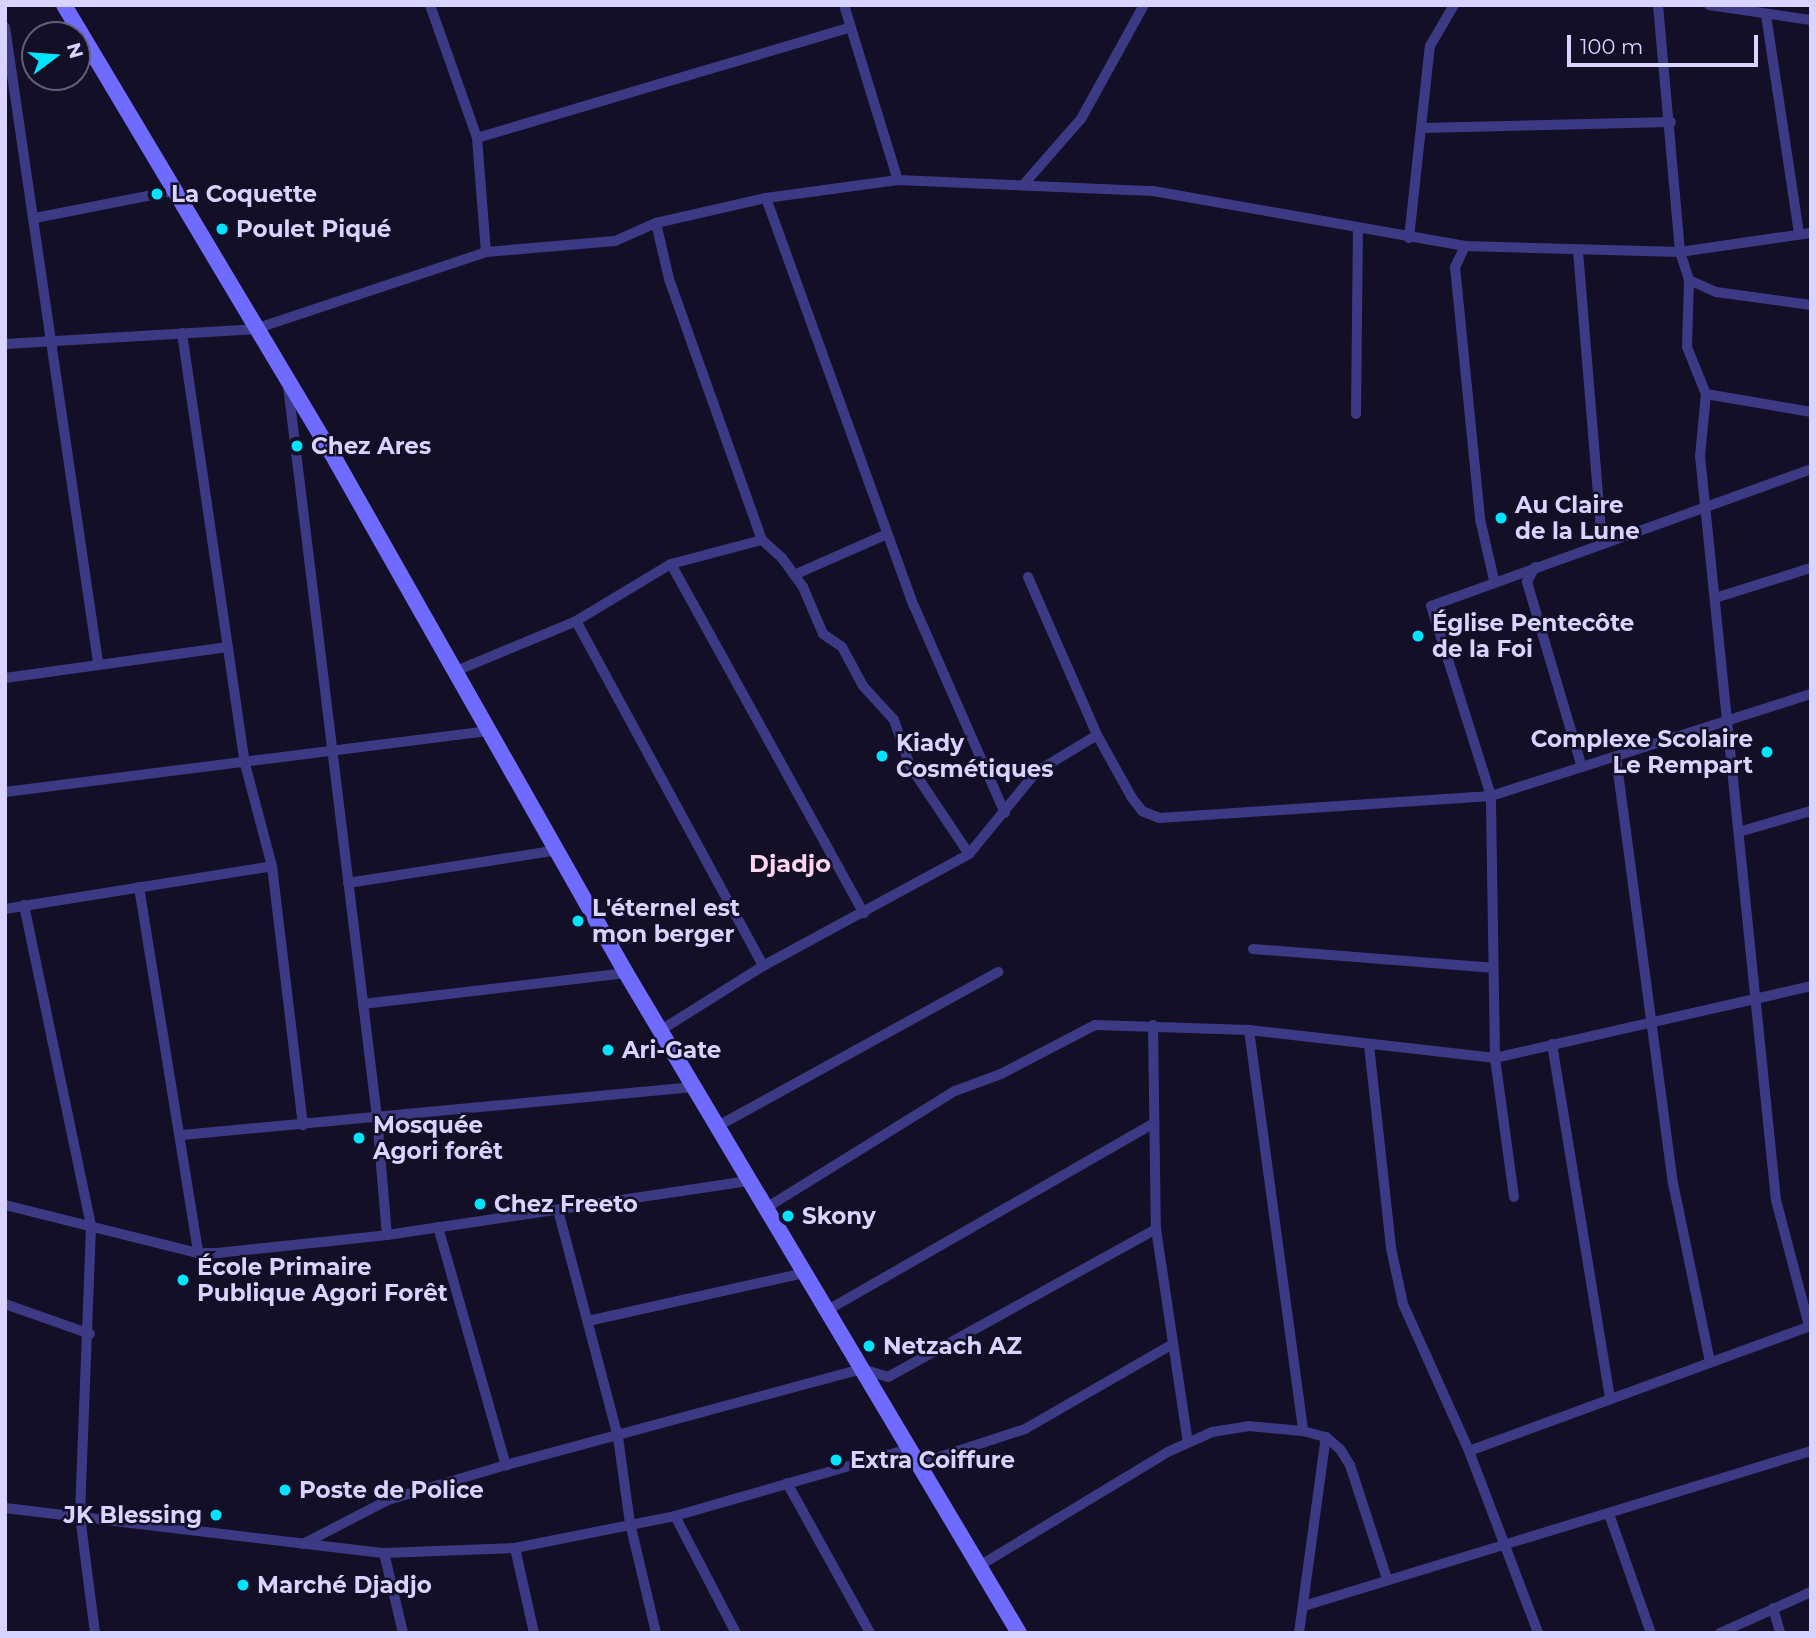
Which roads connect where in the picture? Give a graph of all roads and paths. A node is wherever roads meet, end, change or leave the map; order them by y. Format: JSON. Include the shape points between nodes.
{"nodes":[{"id":1,"x":64,"y":5,"type":"edge"},
{"id":2,"x":430,"y":5,"type":"edge"},
{"id":3,"x":844,"y":5,"type":"edge"},
{"id":4,"x":1144,"y":5,"type":"edge"},
{"id":5,"x":1454,"y":5,"type":"edge"},
{"id":6,"x":1658,"y":5,"type":"edge"},
{"id":7,"x":1709,"y":5,"type":"edge"},
{"id":8,"x":1766,"y":15,"type":"junction"},
{"id":9,"x":1811,"y":20,"type":"edge"},
{"id":10,"x":5,"y":27,"type":"edge"},
{"id":11,"x":851,"y":27,"type":"junction"},
{"id":12,"x":1671,"y":122,"type":"junction"},
{"id":13,"x":1423,"y":128,"type":"junction"},
{"id":14,"x":477,"y":138,"type":"junction"},
{"id":15,"x":898,"y":180,"type":"junction"},
{"id":16,"x":1024,"y":184,"type":"junction"},
{"id":17,"x":173,"y":191,"type":"junction"},
{"id":18,"x":766,"y":198,"type":"junction"},
{"id":19,"x":35,"y":218,"type":"junction"},
{"id":20,"x":656,"y":223,"type":"junction"},
{"id":21,"x":1358,"y":229,"type":"junction"},
{"id":22,"x":1805,"y":233,"type":"edge"},
{"id":23,"x":1409,"y":238,"type":"junction"},
{"id":24,"x":1465,"y":246,"type":"junction"},
{"id":25,"x":1578,"y":251,"type":"junction"},
{"id":26,"x":486,"y":252,"type":"junction"},
{"id":27,"x":1680,"y":252,"type":"junction"},
{"id":28,"x":1689,"y":281,"type":"junction"},
{"id":29,"x":1811,"y":305,"type":"edge"},
{"id":30,"x":255,"y":329,"type":"junction"},
{"id":31,"x":182,"y":333,"type":"junction"},
{"id":32,"x":53,"y":340,"type":"junction"},
{"id":33,"x":5,"y":344,"type":"edge"},
{"id":34,"x":288,"y":380,"type":"junction"},
{"id":35,"x":1706,"y":394,"type":"junction"},
{"id":36,"x":1811,"y":412,"type":"edge"},
{"id":37,"x":1356,"y":414,"type":"dead end"},
{"id":38,"x":1811,"y":470,"type":"edge"},
{"id":39,"x":1705,"y":509,"type":"junction"},
{"id":40,"x":887,"y":534,"type":"junction"},
{"id":41,"x":762,"y":540,"type":"junction"},
{"id":42,"x":1602,"y":544,"type":"junction"},
{"id":43,"x":671,"y":564,"type":"junction"},
{"id":44,"x":1535,"y":567,"type":"junction"},
{"id":45,"x":1811,"y":568,"type":"edge"},
{"id":46,"x":794,"y":575,"type":"junction"},
{"id":47,"x":1028,"y":577,"type":"dead end"},
{"id":48,"x":1494,"y":580,"type":"junction"},
{"id":49,"x":1715,"y":598,"type":"junction"},
{"id":50,"x":576,"y":621,"type":"junction"},
{"id":51,"x":228,"y":647,"type":"junction"},
{"id":52,"x":98,"y":662,"type":"junction"},
{"id":53,"x":456,"y":671,"type":"junction"},
{"id":54,"x":5,"y":678,"type":"edge"},
{"id":55,"x":1811,"y":694,"type":"edge"},
{"id":56,"x":1726,"y":721,"type":"junction"},
{"id":57,"x":489,"y":731,"type":"junction"},
{"id":58,"x":1097,"y":735,"type":"junction"},
{"id":59,"x":330,"y":751,"type":"junction"},
{"id":60,"x":1616,"y":757,"type":"junction"},
{"id":61,"x":245,"y":764,"type":"junction"},
{"id":62,"x":1581,"y":764,"type":"junction"},
{"id":63,"x":5,"y":792,"type":"edge"},
{"id":64,"x":1491,"y":796,"type":"junction"},
{"id":65,"x":1811,"y":811,"type":"edge"},
{"id":66,"x":1005,"y":813,"type":"junction"},
{"id":67,"x":1742,"y":831,"type":"junction"},
{"id":68,"x":558,"y":850,"type":"junction"},
{"id":69,"x":969,"y":854,"type":"junction"},
{"id":70,"x":272,"y":866,"type":"junction"},
{"id":71,"x":348,"y":883,"type":"junction"},
{"id":72,"x":139,"y":887,"type":"junction"},
{"id":73,"x":24,"y":905,"type":"junction"},
{"id":74,"x":5,"y":909,"type":"edge"},
{"id":75,"x":864,"y":913,"type":"junction"},
{"id":76,"x":1253,"y":949,"type":"dead end"},
{"id":77,"x":763,"y":967,"type":"junction"},
{"id":78,"x":1492,"y":968,"type":"junction"},
{"id":79,"x":998,"y":972,"type":"dead end"},
{"id":80,"x":626,"y":973,"type":"junction"},
{"id":81,"x":1811,"y":986,"type":"edge"},
{"id":82,"x":1757,"y":996,"type":"junction"},
{"id":83,"x":363,"y":1004,"type":"junction"},
{"id":84,"x":1649,"y":1022,"type":"junction"},
{"id":85,"x":1153,"y":1025,"type":"junction"},
{"id":86,"x":661,"y":1030,"type":"junction"},
{"id":87,"x":1249,"y":1030,"type":"junction"},
{"id":88,"x":1552,"y":1044,"type":"junction"},
{"id":89,"x":1369,"y":1045,"type":"junction"},
{"id":90,"x":1495,"y":1058,"type":"junction"},
{"id":91,"x":694,"y":1087,"type":"junction"},
{"id":92,"x":377,"y":1117,"type":"junction"},
{"id":93,"x":1154,"y":1124,"type":"junction"},
{"id":94,"x":303,"y":1125,"type":"junction"},
{"id":95,"x":718,"y":1126,"type":"junction"},
{"id":96,"x":182,"y":1135,"type":"junction"},
{"id":97,"x":750,"y":1181,"type":"junction"},
{"id":98,"x":1514,"y":1197,"type":"dead end"},
{"id":99,"x":5,"y":1205,"type":"edge"},
{"id":100,"x":766,"y":1208,"type":"junction"},
{"id":101,"x":558,"y":1210,"type":"junction"},
{"id":102,"x":91,"y":1227,"type":"junction"},
{"id":103,"x":438,"y":1227,"type":"junction"},
{"id":104,"x":1156,"y":1229,"type":"junction"},
{"id":105,"x":387,"y":1235,"type":"junction"},
{"id":106,"x":198,"y":1253,"type":"junction"},
{"id":107,"x":804,"y":1273,"type":"junction"},
{"id":108,"x":5,"y":1304,"type":"edge"},
{"id":109,"x":826,"y":1311,"type":"junction"},
{"id":110,"x":588,"y":1321,"type":"junction"},
{"id":111,"x":1810,"y":1326,"type":"edge"},
{"id":112,"x":90,"y":1334,"type":"junction"},
{"id":113,"x":1171,"y":1345,"type":"junction"},
{"id":114,"x":1710,"y":1362,"type":"junction"},
{"id":115,"x":862,"y":1369,"type":"junction"},
{"id":116,"x":1610,"y":1397,"type":"junction"},
{"id":117,"x":1303,"y":1431,"type":"junction"},
{"id":118,"x":618,"y":1437,"type":"junction"},
{"id":119,"x":1325,"y":1437,"type":"junction"},
{"id":120,"x":1188,"y":1442,"type":"junction"},
{"id":121,"x":909,"y":1449,"type":"junction"},
{"id":122,"x":1469,"y":1451,"type":"junction"},
{"id":123,"x":1811,"y":1451,"type":"edge"},
{"id":124,"x":918,"y":1464,"type":"junction"},
{"id":125,"x":506,"y":1465,"type":"junction"},
{"id":126,"x":787,"y":1483,"type":"junction"},
{"id":127,"x":5,"y":1508,"type":"edge"},
{"id":128,"x":1609,"y":1514,"type":"junction"},
{"id":129,"x":80,"y":1516,"type":"junction"},
{"id":130,"x":675,"y":1516,"type":"junction"},
{"id":131,"x":630,"y":1523,"type":"junction"},
{"id":132,"x":1506,"y":1542,"type":"junction"},
{"id":133,"x":303,"y":1544,"type":"junction"},
{"id":134,"x":514,"y":1548,"type":"junction"},
{"id":135,"x":384,"y":1553,"type":"junction"},
{"id":136,"x":979,"y":1566,"type":"junction"},
{"id":137,"x":1387,"y":1579,"type":"junction"},
{"id":138,"x":1811,"y":1592,"type":"edge"},
{"id":139,"x":1304,"y":1606,"type":"junction"},
{"id":140,"x":1773,"y":1608,"type":"junction"},
{"id":141,"x":95,"y":1633,"type":"edge"},
{"id":142,"x":403,"y":1633,"type":"edge"},
{"id":143,"x":534,"y":1633,"type":"edge"},
{"id":144,"x":656,"y":1633,"type":"edge"},
{"id":145,"x":736,"y":1633,"type":"edge"},
{"id":146,"x":870,"y":1633,"type":"edge"},
{"id":147,"x":1019,"y":1633,"type":"edge"},
{"id":148,"x":1299,"y":1633,"type":"edge"},
{"id":149,"x":1538,"y":1633,"type":"edge"},
{"id":150,"x":1651,"y":1633,"type":"edge"},
{"id":151,"x":1720,"y":1633,"type":"edge"},
{"id":152,"x":1780,"y":1633,"type":"edge"}],
"edges":[{"from":1,"to":17,"type":"main road"},
{"from":2,"to":14,"type":"street"},
{"from":3,"to":11,"type":"street"},
{"from":4,"to":16,"type":"street","via":[[1081,119]]},
{"from":5,"to":13,"type":"street","via":[[1430,46]]},
{"from":6,"to":12,"type":"street"},
{"from":7,"to":8,"type":"street"},
{"from":8,"to":9,"type":"street"},
{"from":8,"to":22,"type":"street"},
{"from":10,"to":19,"type":"street"},
{"from":11,"to":14,"type":"street"},
{"from":11,"to":15,"type":"street"},
{"from":12,"to":13,"type":"street"},
{"from":12,"to":27,"type":"street"},
{"from":13,"to":23,"type":"street"},
{"from":14,"to":26,"type":"street"},
{"from":15,"to":16,"type":"street"},
{"from":15,"to":18,"type":"street"},
{"from":16,"to":21,"type":"street","via":[[1153,191]]},
{"from":17,"to":19,"type":"street"},
{"from":17,"to":30,"type":"main road"},
{"from":18,"to":20,"type":"street"},
{"from":18,"to":40,"type":"street"},
{"from":19,"to":32,"type":"street"},
{"from":20,"to":26,"type":"street","via":[[615,242]]},
{"from":20,"to":41,"type":"street","via":[[669,279]]},
{"from":21,"to":23,"type":"street"},
{"from":21,"to":37,"type":"street"},
{"from":22,"to":27,"type":"street"},
{"from":23,"to":24,"type":"street"},
{"from":24,"to":25,"type":"street"},
{"from":24,"to":48,"type":"street","via":[[1455,267],[1480,519]]},
{"from":25,"to":27,"type":"street"},
{"from":25,"to":42,"type":"street"},
{"from":26,"to":30,"type":"street"},
{"from":27,"to":28,"type":"street"},
{"from":28,"to":29,"type":"street","via":[[1716,292]]},
{"from":28,"to":35,"type":"street","via":[[1687,347]]},
{"from":30,"to":31,"type":"street"},
{"from":30,"to":34,"type":"main road"},
{"from":31,"to":32,"type":"street"},
{"from":31,"to":51,"type":"street"},
{"from":32,"to":33,"type":"street"},
{"from":32,"to":52,"type":"street"},
{"from":34,"to":53,"type":"main road"},
{"from":34,"to":59,"type":"street"},
{"from":35,"to":36,"type":"street"},
{"from":35,"to":39,"type":"street","via":[[1700,456]]},
{"from":38,"to":39,"type":"street"},
{"from":39,"to":42,"type":"street"},
{"from":39,"to":49,"type":"street"},
{"from":40,"to":46,"type":"street"},
{"from":40,"to":66,"type":"street"},
{"from":41,"to":43,"type":"street"},
{"from":41,"to":46,"type":"street"},
{"from":42,"to":44,"type":"street"},
{"from":43,"to":50,"type":"street"},
{"from":43,"to":75,"type":"street"},
{"from":44,"to":48,"type":"street"},
{"from":44,"to":62,"type":"street","via":[[1527,582]]},
{"from":45,"to":49,"type":"street"},
{"from":46,"to":69,"type":"street","via":[[823,634],[842,647],[863,686],[894,720],[910,766]]},
{"from":47,"to":58,"type":"street"},
{"from":48,"to":64,"type":"street","via":[[1437,600],[1430,613]]},
{"from":49,"to":56,"type":"street"},
{"from":50,"to":53,"type":"street"},
{"from":50,"to":77,"type":"street"},
{"from":51,"to":52,"type":"street"},
{"from":51,"to":61,"type":"street"},
{"from":52,"to":54,"type":"street"},
{"from":53,"to":57,"type":"main road"},
{"from":55,"to":56,"type":"street"},
{"from":56,"to":60,"type":"street"},
{"from":56,"to":67,"type":"street"},
{"from":57,"to":59,"type":"street"},
{"from":57,"to":68,"type":"main road"},
{"from":58,"to":64,"type":"street","via":[[1137,805],[1159,818]]},
{"from":58,"to":66,"type":"street","via":[[1036,772]]},
{"from":59,"to":61,"type":"street"},
{"from":59,"to":71,"type":"street"},
{"from":60,"to":62,"type":"street"},
{"from":60,"to":84,"type":"street"},
{"from":61,"to":63,"type":"street"},
{"from":61,"to":70,"type":"street"},
{"from":62,"to":64,"type":"street"},
{"from":64,"to":78,"type":"street"},
{"from":65,"to":67,"type":"street"},
{"from":66,"to":69,"type":"street"},
{"from":67,"to":82,"type":"street","via":[[1743,899]]},
{"from":68,"to":71,"type":"street"},
{"from":68,"to":80,"type":"main road"},
{"from":69,"to":75,"type":"street"},
{"from":70,"to":72,"type":"street"},
{"from":70,"to":94,"type":"street"},
{"from":71,"to":83,"type":"street"},
{"from":72,"to":73,"type":"street"},
{"from":72,"to":96,"type":"street"},
{"from":73,"to":74,"type":"street"},
{"from":73,"to":102,"type":"street"},
{"from":75,"to":77,"type":"street"},
{"from":76,"to":78,"type":"street"},
{"from":77,"to":86,"type":"street"},
{"from":78,"to":90,"type":"street"},
{"from":79,"to":95,"type":"street"},
{"from":80,"to":83,"type":"street"},
{"from":80,"to":86,"type":"main road"},
{"from":81,"to":82,"type":"street"},
{"from":82,"to":84,"type":"street"},
{"from":82,"to":111,"type":"street","via":[[1776,1200]]},
{"from":83,"to":92,"type":"street"},
{"from":84,"to":88,"type":"street"},
{"from":84,"to":114,"type":"street","via":[[1674,1183]]},
{"from":85,"to":87,"type":"street"},
{"from":85,"to":93,"type":"street"},
{"from":85,"to":100,"type":"street","via":[[1113,1023],[1082,1030],[1001,1074],[955,1091]]},
{"from":86,"to":91,"type":"main road"},
{"from":87,"to":89,"type":"street"},
{"from":87,"to":117,"type":"street"},
{"from":88,"to":90,"type":"street"},
{"from":88,"to":116,"type":"street"},
{"from":89,"to":90,"type":"street"},
{"from":89,"to":122,"type":"street","via":[[1391,1248],[1403,1304]]},
{"from":90,"to":98,"type":"street"},
{"from":91,"to":92,"type":"street"},
{"from":91,"to":95,"type":"main road"},
{"from":92,"to":94,"type":"street"},
{"from":92,"to":105,"type":"street"},
{"from":93,"to":104,"type":"street"},
{"from":93,"to":109,"type":"street"},
{"from":94,"to":96,"type":"street"},
{"from":95,"to":97,"type":"main road"},
{"from":96,"to":106,"type":"street"},
{"from":97,"to":100,"type":"main road"},
{"from":97,"to":101,"type":"street"},
{"from":99,"to":102,"type":"street"},
{"from":100,"to":107,"type":"main road"},
{"from":101,"to":103,"type":"street"},
{"from":101,"to":110,"type":"street"},
{"from":102,"to":106,"type":"street"},
{"from":102,"to":112,"type":"street"},
{"from":103,"to":105,"type":"street"},
{"from":103,"to":125,"type":"street"},
{"from":104,"to":113,"type":"street"},
{"from":104,"to":115,"type":"street","via":[[888,1377]]},
{"from":105,"to":106,"type":"street"},
{"from":107,"to":109,"type":"main road"},
{"from":107,"to":110,"type":"street"},
{"from":108,"to":112,"type":"street"},
{"from":109,"to":115,"type":"main road"},
{"from":110,"to":118,"type":"street"},
{"from":111,"to":114,"type":"street"},
{"from":112,"to":129,"type":"street"},
{"from":113,"to":120,"type":"street"},
{"from":113,"to":124,"type":"street","via":[[1025,1429]]},
{"from":114,"to":116,"type":"street"},
{"from":115,"to":118,"type":"street"},
{"from":115,"to":121,"type":"main road"},
{"from":116,"to":122,"type":"street"},
{"from":117,"to":119,"type":"street"},
{"from":117,"to":120,"type":"street","via":[[1232,1427]]},
{"from":118,"to":125,"type":"street"},
{"from":118,"to":131,"type":"street"},
{"from":119,"to":137,"type":"street","via":[[1350,1465]]},
{"from":119,"to":139,"type":"street"},
{"from":120,"to":136,"type":"street"},
{"from":121,"to":124,"type":"main road"},
{"from":121,"to":126,"type":"street"},
{"from":122,"to":132,"type":"street"},
{"from":123,"to":128,"type":"street"},
{"from":124,"to":136,"type":"main road"},
{"from":125,"to":133,"type":"street","via":[[388,1500]]},
{"from":126,"to":130,"type":"street"},
{"from":126,"to":146,"type":"street"},
{"from":127,"to":129,"type":"street"},
{"from":128,"to":132,"type":"street"},
{"from":128,"to":150,"type":"street"},
{"from":129,"to":133,"type":"street"},
{"from":129,"to":141,"type":"street"},
{"from":130,"to":131,"type":"street"},
{"from":130,"to":145,"type":"street"},
{"from":131,"to":134,"type":"street"},
{"from":131,"to":144,"type":"street"},
{"from":132,"to":137,"type":"street"},
{"from":132,"to":149,"type":"street"},
{"from":133,"to":135,"type":"street"},
{"from":134,"to":135,"type":"street"},
{"from":134,"to":143,"type":"street"},
{"from":135,"to":142,"type":"street"},
{"from":136,"to":147,"type":"main road"},
{"from":137,"to":139,"type":"street"},
{"from":138,"to":140,"type":"street"},
{"from":139,"to":148,"type":"street"},
{"from":140,"to":151,"type":"street"},
{"from":140,"to":152,"type":"street"}]}
